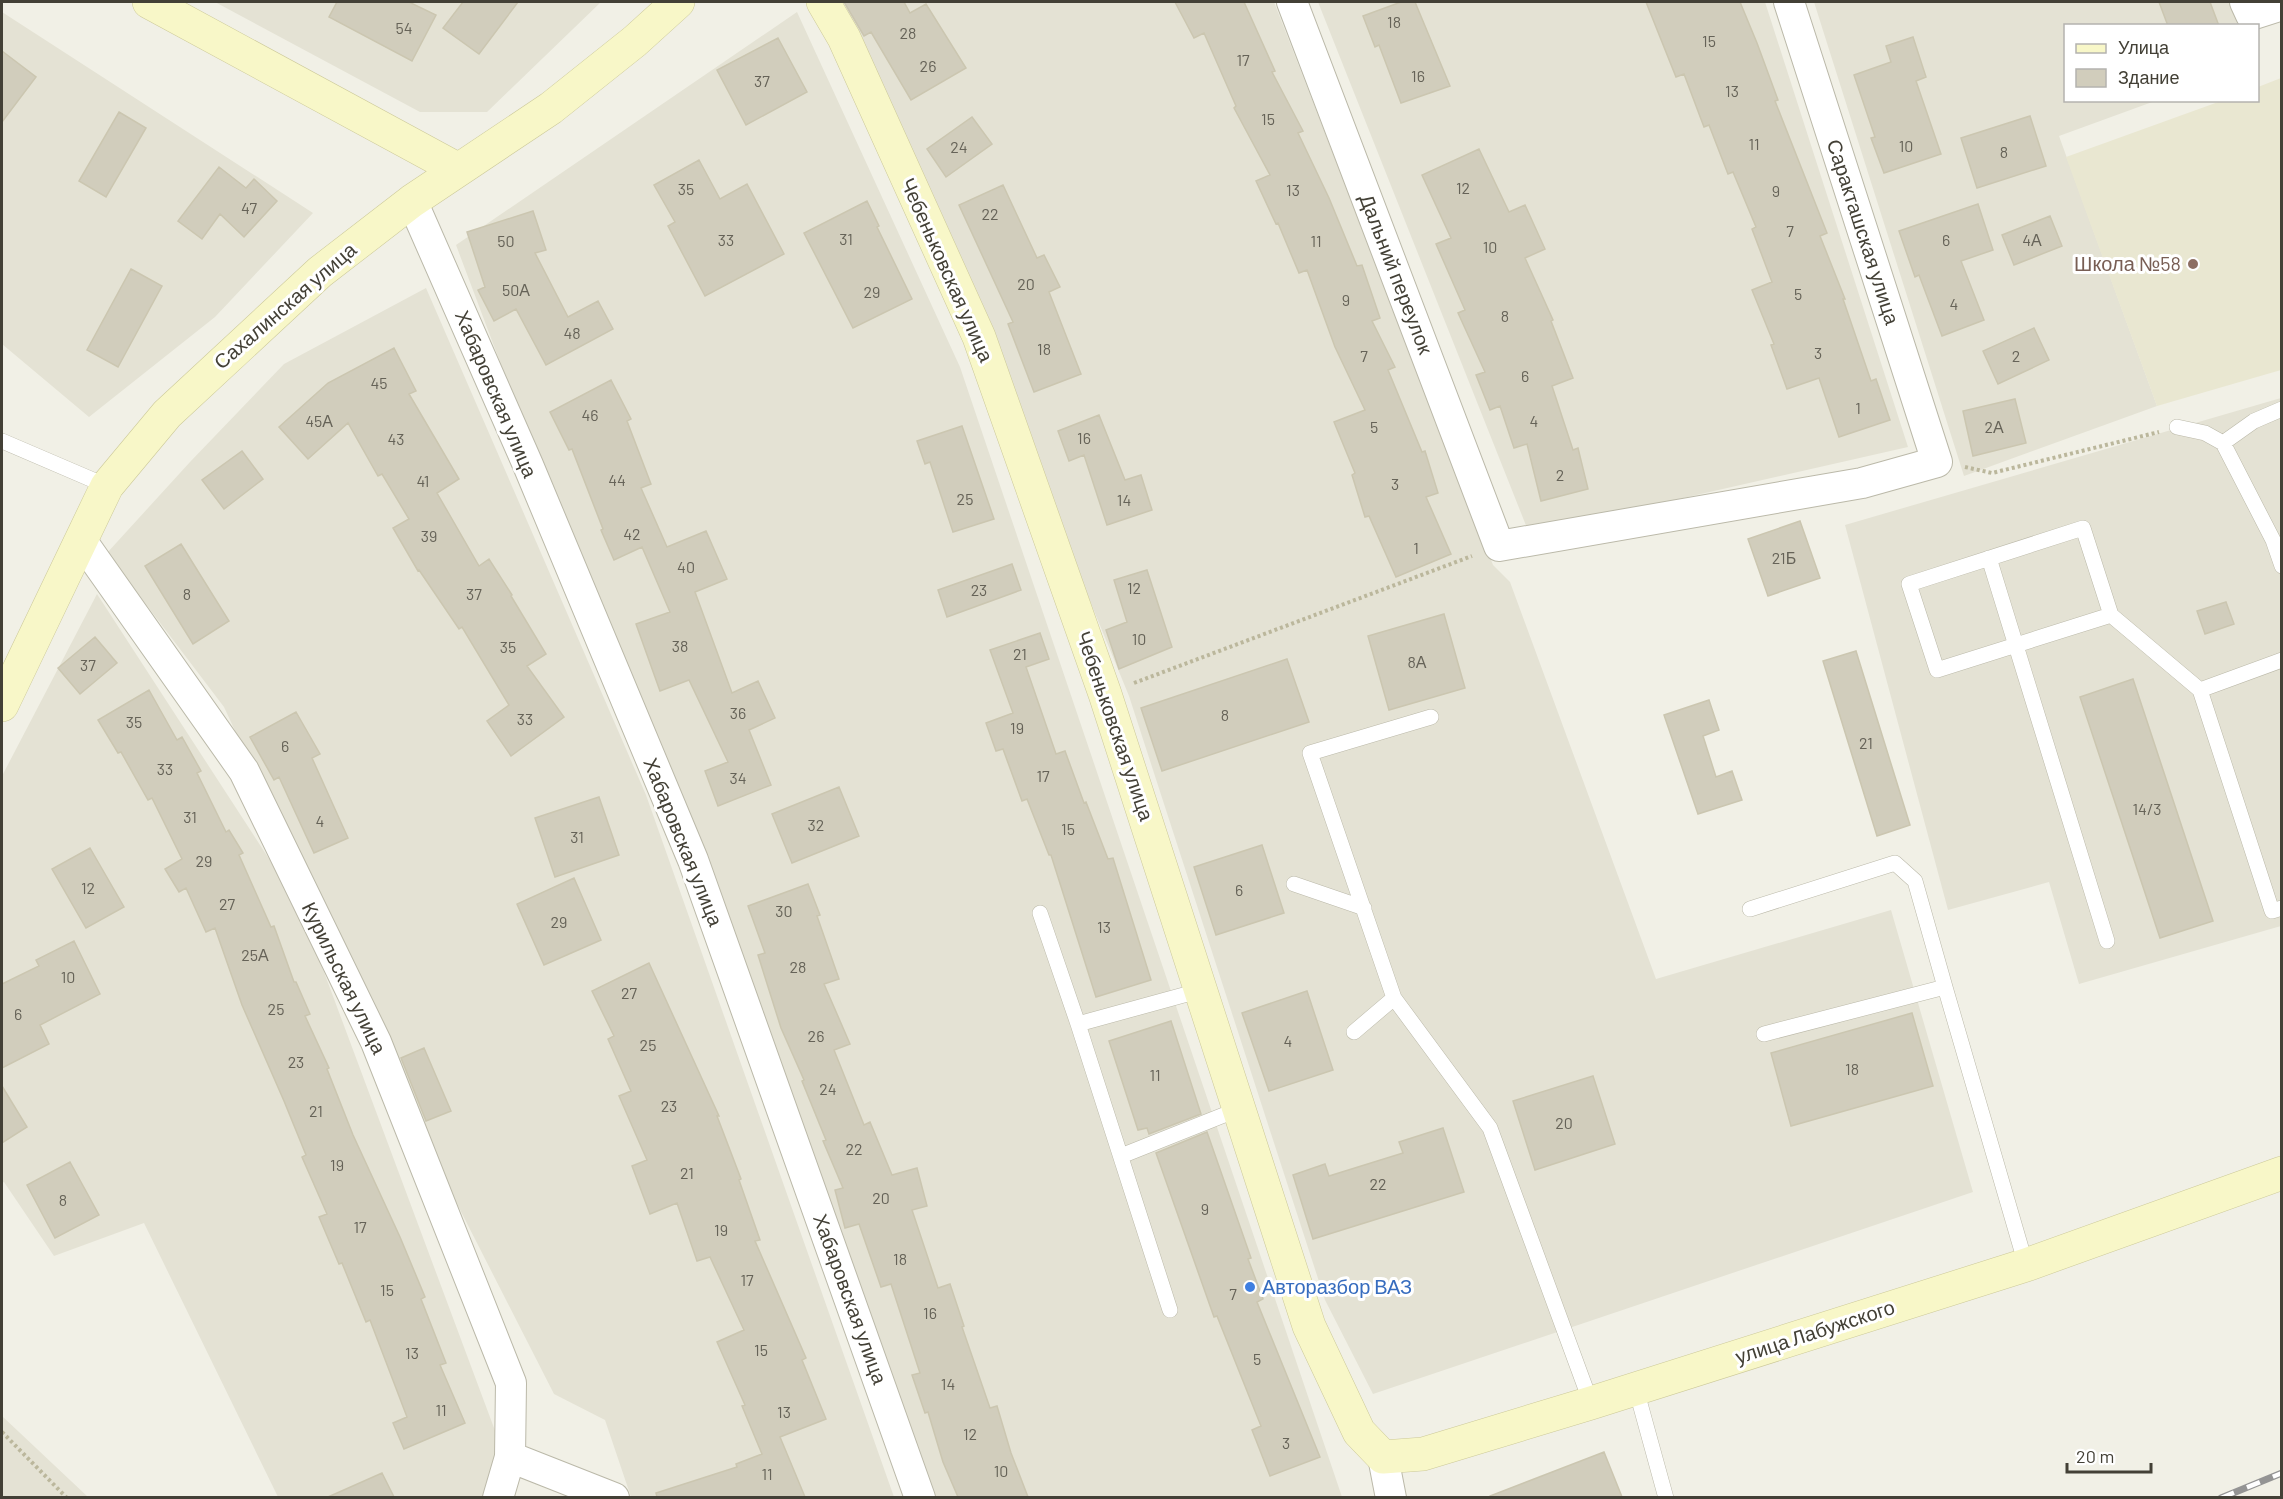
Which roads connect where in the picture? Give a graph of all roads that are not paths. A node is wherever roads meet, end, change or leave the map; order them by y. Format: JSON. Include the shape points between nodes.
{"nodes":[{"id":1,"x":149,"y":2,"type":"edge"},
{"id":2,"x":678,"y":2,"type":"edge"},
{"id":3,"x":823,"y":2,"type":"edge"},
{"id":4,"x":1292,"y":2,"type":"edge"},
{"id":5,"x":1790,"y":2,"type":"edge"},
{"id":6,"x":2282,"y":5,"type":"edge"},
{"id":7,"x":2248,"y":8,"type":"edge"},
{"id":8,"x":457,"y":169,"type":"junction"},
{"id":9,"x":412,"y":201,"type":"junction"},
{"id":10,"x":2282,"y":409,"type":"edge"},
{"id":11,"x":2177,"y":427,"type":"road end"},
{"id":12,"x":2,"y":441,"type":"edge"},
{"id":13,"x":2223,"y":443,"type":"junction"},
{"id":14,"x":1937,"y":462,"type":"joint"},
{"id":15,"x":107,"y":486,"type":"junction"},
{"id":16,"x":2277,"y":538,"type":"edge"},
{"id":17,"x":81,"y":540,"type":"junction"},
{"id":18,"x":1989,"y":558,"type":"junction"},
{"id":19,"x":2282,"y":566,"type":"edge"},
{"id":20,"x":2111,"y":615,"type":"junction"},
{"id":21,"x":2016,"y":645,"type":"junction"},
{"id":22,"x":2282,"y":660,"type":"edge"},
{"id":23,"x":2200,"y":690,"type":"junction"},
{"id":24,"x":2,"y":705,"type":"edge"},
{"id":25,"x":1431,"y":717,"type":"dead end"},
{"id":26,"x":1294,"y":884,"type":"dead end"},
{"id":27,"x":1364,"y":908,"type":"junction"},
{"id":28,"x":2282,"y":908,"type":"edge"},
{"id":29,"x":1750,"y":909,"type":"dead end"},
{"id":30,"x":1040,"y":912,"type":"dead end"},
{"id":31,"x":2107,"y":941,"type":"dead end"},
{"id":32,"x":1945,"y":987,"type":"junction"},
{"id":33,"x":1202,"y":990,"type":"junction"},
{"id":34,"x":1394,"y":998,"type":"junction"},
{"id":35,"x":1078,"y":1024,"type":"junction"},
{"id":36,"x":1354,"y":1032,"type":"dead end"},
{"id":37,"x":1764,"y":1034,"type":"dead end"},
{"id":38,"x":1239,"y":1110,"type":"junction"},
{"id":39,"x":1121,"y":1156,"type":"junction"},
{"id":40,"x":2282,"y":1173,"type":"edge"},
{"id":41,"x":2026,"y":1265,"type":"junction"},
{"id":42,"x":1170,"y":1310,"type":"dead end"},
{"id":43,"x":1635,"y":1389,"type":"junction"},
{"id":44,"x":1591,"y":1403,"type":"junction"},
{"id":45,"x":1383,"y":1457,"type":"junction"},
{"id":46,"x":510,"y":1458,"type":"junction"},
{"id":47,"x":498,"y":1497,"type":"edge"},
{"id":48,"x":614,"y":1497,"type":"edge"},
{"id":49,"x":920,"y":1497,"type":"edge"},
{"id":50,"x":1391,"y":1497,"type":"edge"},
{"id":51,"x":1666,"y":1497,"type":"edge"}],
"edges":[{"from":1,"to":8,"type":"street"},
{"from":2,"to":8,"type":"street","name":"Сахалинская улица","via":[[551,108]]},
{"from":3,"to":33,"type":"street","name":"Чебеньковская улица","via":[[849,49],[979,338],[1105,694]]},
{"from":4,"to":14,"type":"street","name":"Дальний переулок","via":[[1499,546],[1862,483]]},
{"from":5,"to":14,"type":"street","name":"Саракташская улица"},
{"from":6,"to":7,"type":"street"},
{"from":8,"to":9,"type":"street","name":"Сахалинская улица"},
{"from":9,"to":15,"type":"street","name":"Сахалинская улица","via":[[320,272],[213,369],[167,414]]},
{"from":9,"to":49,"type":"street","name":"Хабаровская улица","via":[[528,465],[693,860]]},
{"from":10,"to":13,"type":"lane","via":[[2254,421]]},
{"from":11,"to":13,"type":"lane","via":[[2205,433]]},
{"from":12,"to":15,"type":"lane"},
{"from":13,"to":16,"type":"lane"},
{"from":15,"to":17,"type":"street","name":"Сахалинская улица"},
{"from":16,"to":19,"type":"lane"},
{"from":17,"to":24,"type":"street","name":"Сахалинская улица"},
{"from":17,"to":46,"type":"street","name":"Курильская улица","via":[[244,771],[376,1042],[511,1383]]},
{"from":18,"to":20,"type":"lane","via":[[2084,528]]},
{"from":18,"to":21,"type":"lane"},
{"from":18,"to":21,"type":"lane","via":[[1909,584],[1937,670]]},
{"from":20,"to":21,"type":"lane"},
{"from":20,"to":23,"type":"lane"},
{"from":21,"to":31,"type":"lane"},
{"from":22,"to":23,"type":"lane"},
{"from":23,"to":28,"type":"lane","via":[[2272,911]]},
{"from":25,"to":27,"type":"lane","via":[[1310,753]]},
{"from":26,"to":27,"type":"lane"},
{"from":27,"to":34,"type":"lane"},
{"from":29,"to":32,"type":"lane","via":[[1895,863],[1915,881]]},
{"from":30,"to":35,"type":"lane"},
{"from":32,"to":37,"type":"lane"},
{"from":32,"to":41,"type":"lane"},
{"from":33,"to":35,"type":"lane"},
{"from":33,"to":38,"type":"street","name":"Чебеньковская улица"},
{"from":34,"to":36,"type":"lane"},
{"from":34,"to":44,"type":"lane","via":[[1490,1128]]},
{"from":35,"to":39,"type":"lane"},
{"from":38,"to":39,"type":"lane"},
{"from":38,"to":45,"type":"street","name":"Чебеньковская улица","via":[[1309,1326],[1359,1432]]},
{"from":39,"to":42,"type":"lane"},
{"from":40,"to":41,"type":"street","name":"улица Лабужского"},
{"from":41,"to":43,"type":"street","name":"улица Лабужского"},
{"from":43,"to":44,"type":"street","name":"улица Лабужского"},
{"from":43,"to":51,"type":"lane"},
{"from":44,"to":45,"type":"street","name":"улица Лабужского","via":[[1423,1454]]},
{"from":45,"to":50,"type":"street"},
{"from":46,"to":47,"type":"street","name":"Курильская улица"},
{"from":46,"to":48,"type":"street"}]}
